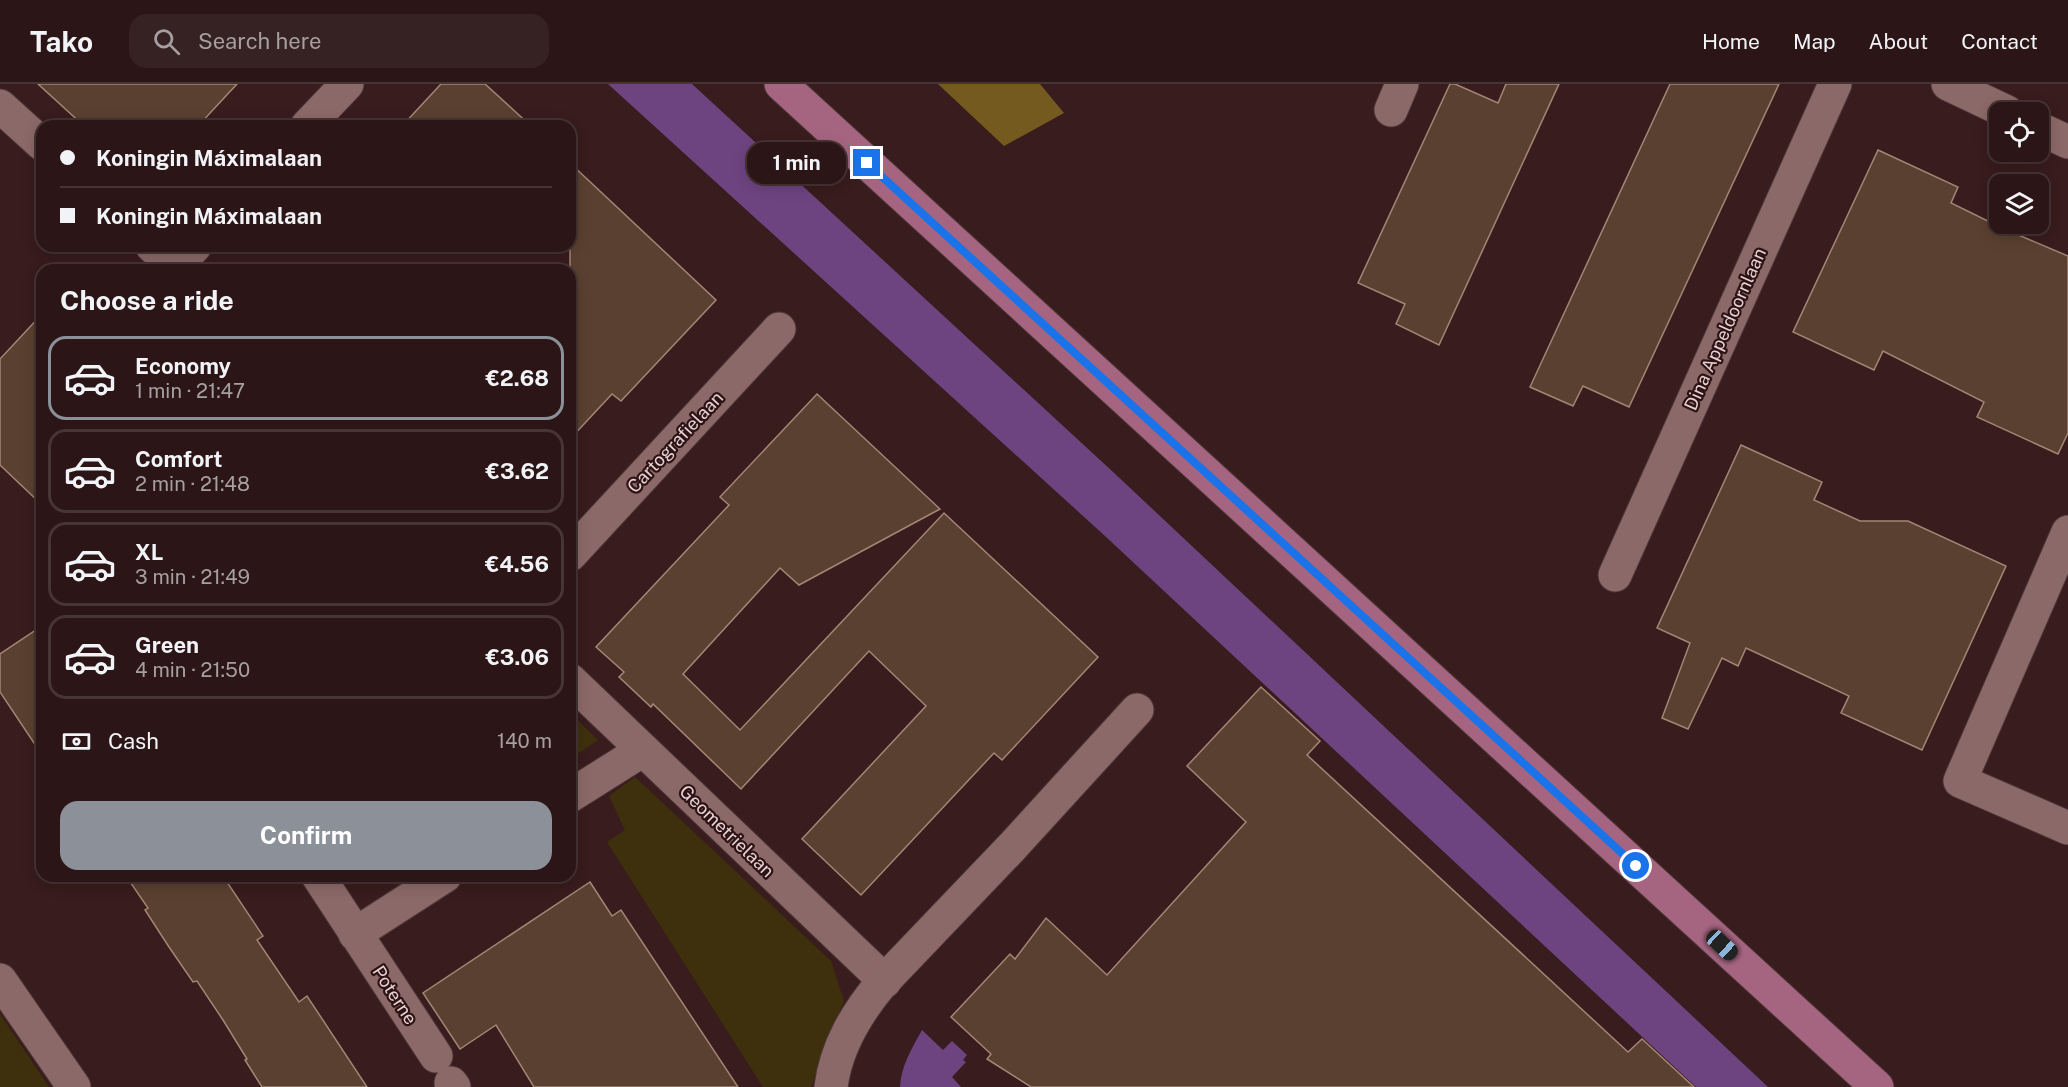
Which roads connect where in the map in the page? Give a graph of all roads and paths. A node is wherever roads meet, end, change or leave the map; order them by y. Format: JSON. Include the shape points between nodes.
{"nodes":[{"id":1,"x":347,"y":84,"type":"edge"},
{"id":2,"x":781,"y":84,"type":"edge"},
{"id":3,"x":1835,"y":84,"type":"edge"},
{"id":4,"x":1948,"y":84,"type":"edge"},
{"id":5,"x":1989,"y":103,"type":"edge"},
{"id":6,"x":0,"y":106,"type":"edge"},
{"id":7,"x":314,"y":120,"type":"edge"},
{"id":8,"x":2049,"y":133,"type":"edge"},
{"id":9,"x":36,"y":139,"type":"edge"},
{"id":10,"x":2068,"y":142,"type":"edge"},
{"id":11,"x":779,"y":329,"type":"dead end"},
{"id":12,"x":2068,"y":532,"type":"edge"},
{"id":13,"x":576,"y":549,"type":"edge"},
{"id":14,"x":1615,"y":574,"type":"dead end"},
{"id":15,"x":576,"y":687,"type":"edge"},
{"id":16,"x":1137,"y":710,"type":"dead end"},
{"id":17,"x":643,"y":750,"type":"junction"},
{"id":18,"x":576,"y":792,"type":"edge"},
{"id":19,"x":2068,"y":828,"type":"edge"},
{"id":20,"x":322,"y":882,"type":"edge"},
{"id":21,"x":436,"y":882,"type":"edge"},
{"id":22,"x":355,"y":934,"type":"junction"},
{"id":23,"x":0,"y":980,"type":"edge"},
{"id":24,"x":885,"y":981,"type":"junction"},
{"id":25,"x":447,"y":1075,"type":"edge"},
{"id":26,"x":74,"y":1087,"type":"edge"},
{"id":27,"x":831,"y":1087,"type":"edge"},
{"id":28,"x":1876,"y":1087,"type":"edge"}],
"edges":[{"from":1,"to":7,"type":"street"},
{"from":2,"to":28,"type":"main road"},
{"from":3,"to":14,"type":"street","name":"Dina Appeldoornlaan"},
{"from":4,"to":5,"type":"street"},
{"from":6,"to":9,"type":"street"},
{"from":8,"to":10,"type":"street"},
{"from":11,"to":13,"type":"street","name":"Cartografielaan"},
{"from":12,"to":19,"type":"street","via":[[1960,781]]},
{"from":15,"to":17,"type":"street","name":"Geometrielaan"},
{"from":16,"to":24,"type":"street"},
{"from":17,"to":18,"type":"street"},
{"from":17,"to":24,"type":"street","name":"Geometrielaan"},
{"from":20,"to":22,"type":"street","name":"Poterne"},
{"from":21,"to":22,"type":"street"},
{"from":22,"to":25,"type":"street","name":"Poterne"},
{"from":23,"to":26,"type":"street"},
{"from":24,"to":27,"type":"street","via":[[862,1007],[848,1031]]}]}
